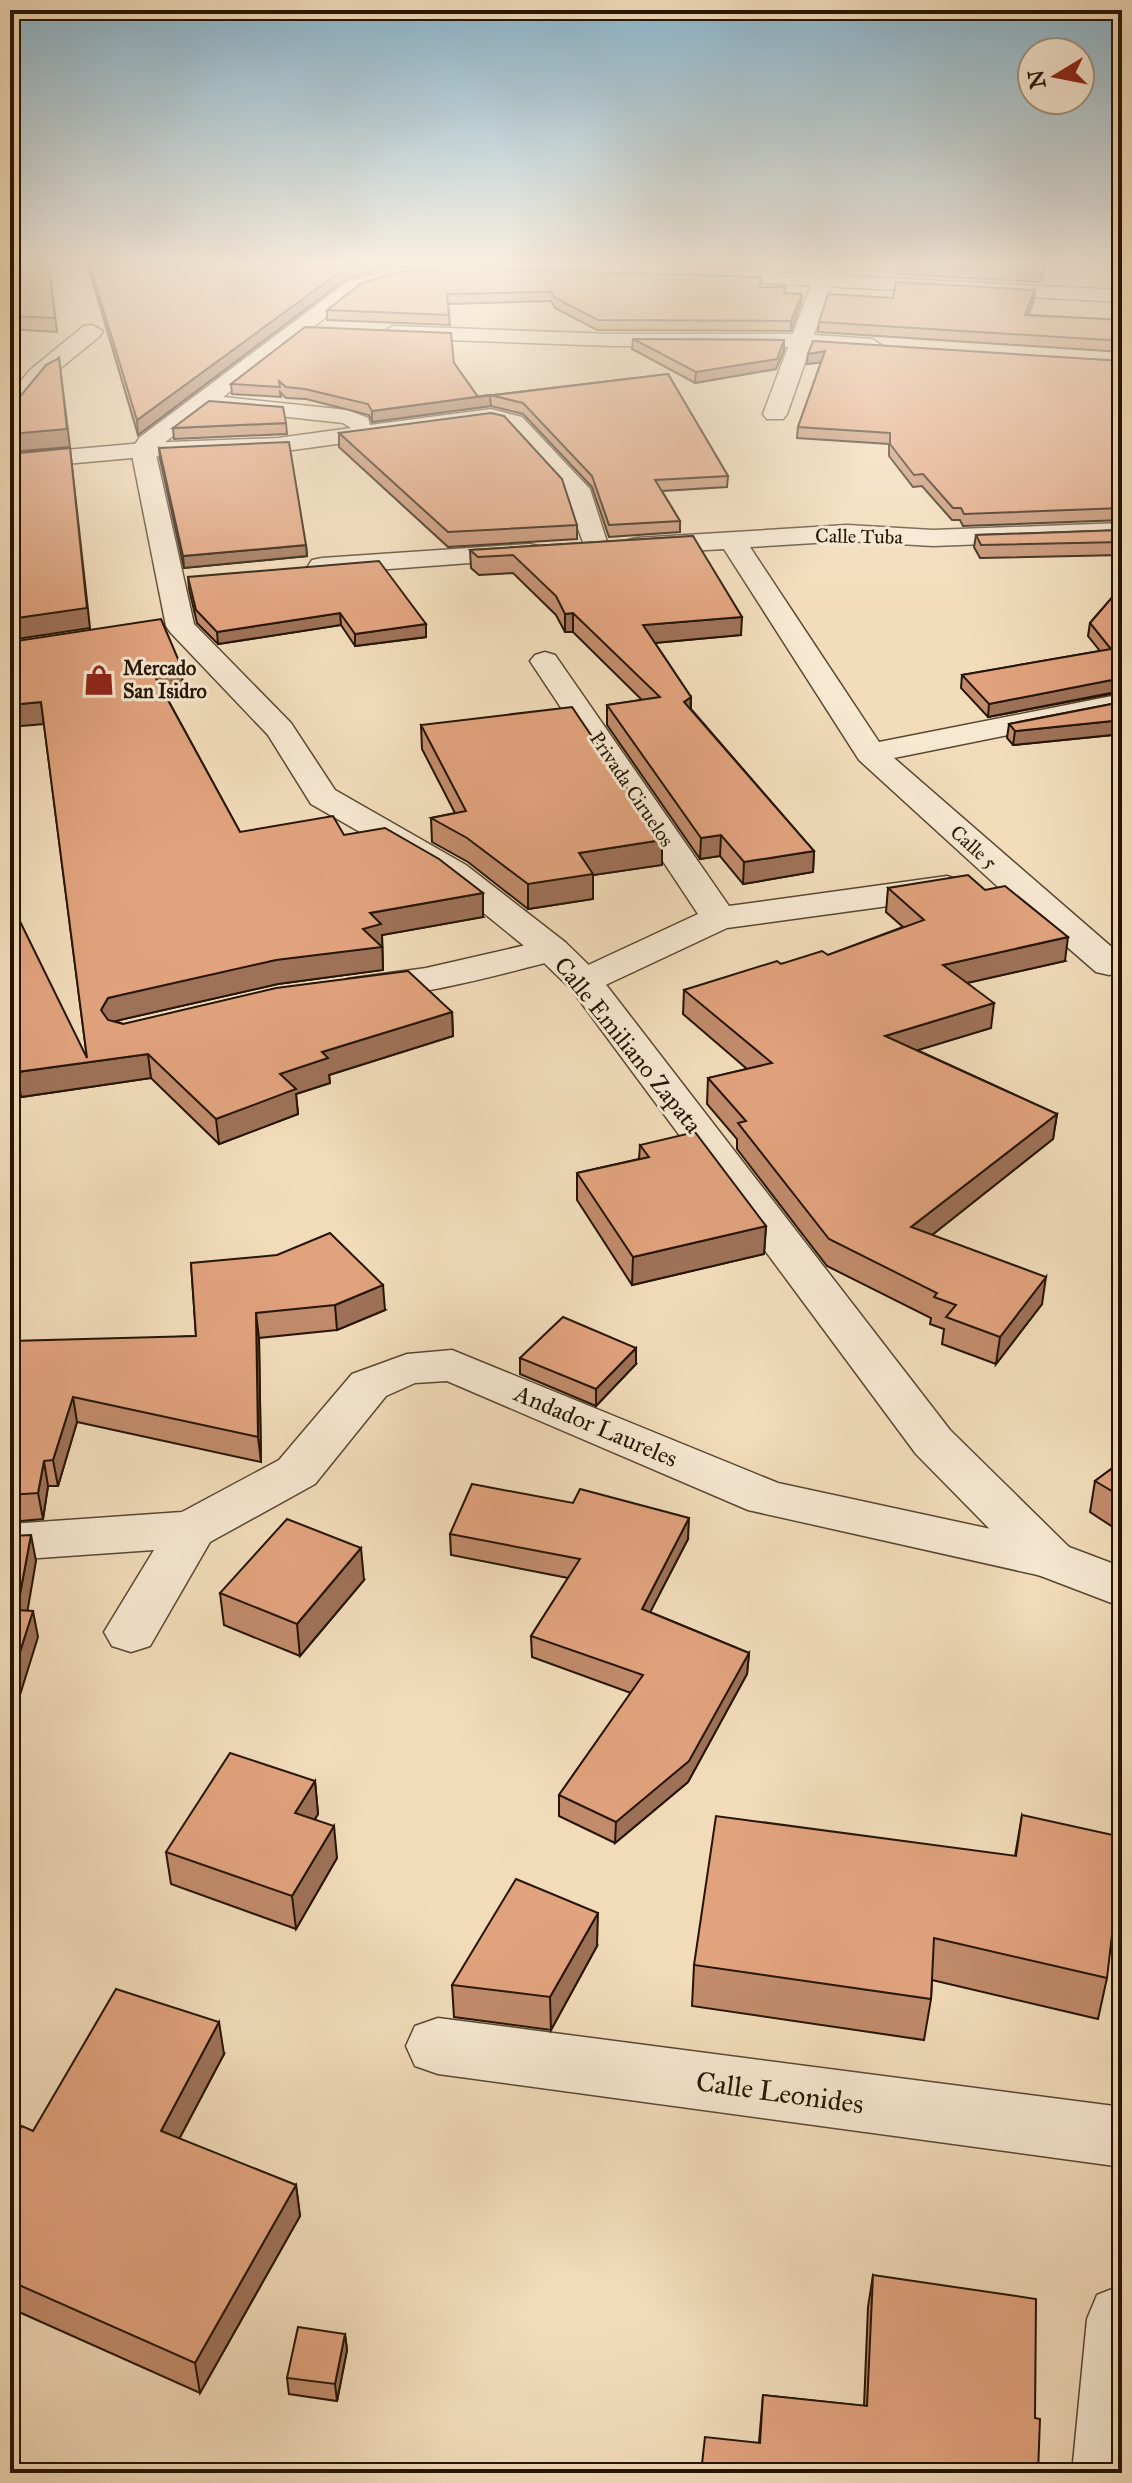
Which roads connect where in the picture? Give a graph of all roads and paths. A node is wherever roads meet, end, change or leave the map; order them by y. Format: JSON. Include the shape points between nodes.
{"nodes":[{"id":1,"x":32,"y":382,"type":"edge"},
{"id":2,"x":233,"y":382,"type":"edge"},
{"id":3,"x":788,"y":382,"type":"edge"},
{"id":4,"x":201,"y":402,"type":"junction"},
{"id":5,"x":10,"y":409,"type":"edge"},
{"id":6,"x":775,"y":414,"type":"dead end"},
{"id":7,"x":376,"y":432,"type":"junction"},
{"id":8,"x":143,"y":450,"type":"junction"},
{"id":9,"x":10,"y":462,"type":"edge"},
{"id":10,"x":1122,"y":531,"type":"edge"},
{"id":11,"x":732,"y":540,"type":"junction"},
{"id":12,"x":596,"y":548,"type":"junction"},
{"id":13,"x":289,"y":569,"type":"edge"},
{"id":14,"x":545,"y":661,"type":"dead end"},
{"id":15,"x":1122,"y":703,"type":"edge"},
{"id":16,"x":870,"y":753,"type":"junction"},
{"id":17,"x":1009,"y":879,"type":"junction"},
{"id":18,"x":719,"y":918,"type":"junction"},
{"id":19,"x":552,"y":950,"type":"junction"},
{"id":20,"x":1109,"y":964,"type":"dead end"},
{"id":21,"x":584,"y":981,"type":"junction"},
{"id":22,"x":323,"y":992,"type":"edge"},
{"id":23,"x":192,"y":1529,"type":"junction"},
{"id":24,"x":10,"y":1542,"type":"edge"},
{"id":25,"x":1051,"y":1560,"type":"junction"},
{"id":26,"x":1122,"y":1588,"type":"edge"},
{"id":27,"x":131,"y":1632,"type":"dead end"},
{"id":28,"x":438,"y":2046,"type":"dead end"},
{"id":29,"x":1122,"y":2137,"type":"edge"},
{"id":30,"x":1122,"y":2319,"type":"edge"},
{"id":31,"x":1109,"y":2473,"type":"edge"}],
"edges":[{"from":1,"to":5,"type":"street"},
{"from":2,"to":4,"type":"street"},
{"from":3,"to":6,"type":"street"},
{"from":4,"to":7,"type":"street","via":[[348,417]]},
{"from":4,"to":8,"type":"street"},
{"from":7,"to":8,"type":"street","via":[[278,445]]},
{"from":7,"to":12,"type":"street","via":[[491,416],[514,422],[577,489]]},
{"from":8,"to":9,"type":"street"},
{"from":8,"to":19,"type":"street","name":"Calle Emiliano Zapata","via":[[187,579],[164,628],[280,730],[323,797],[454,872]]},
{"from":10,"to":11,"type":"street","name":"Calle Tuba","via":[[933,538],[847,533]]},
{"from":11,"to":12,"type":"street","name":"Calle Tuba"},
{"from":11,"to":16,"type":"street","name":"Calle 5"},
{"from":12,"to":13,"type":"street","name":"Calle Tuba"},
{"from":14,"to":18,"type":"street","name":"Privada Ciruelos"},
{"from":15,"to":16,"type":"street"},
{"from":16,"to":17,"type":"street","name":"Calle 5"},
{"from":17,"to":18,"type":"street","name":"Calle 5"},
{"from":17,"to":20,"type":"street"},
{"from":18,"to":21,"type":"street","name":"Calle 5"},
{"from":19,"to":21,"type":"street","name":"Calle Emiliano Zapata"},
{"from":19,"to":22,"type":"street","via":[[426,979]]},
{"from":21,"to":25,"type":"street","name":"Calle Emiliano Zapata","via":[[933,1442]]},
{"from":23,"to":24,"type":"street","name":"Andador Laureles"},
{"from":23,"to":25,"type":"street","name":"Andador Laureles","via":[[297,1472],[369,1385],[407,1369],[452,1365],[766,1498]]},
{"from":23,"to":27,"type":"street"},
{"from":25,"to":26,"type":"street","name":"Calle Emiliano Zapata"},
{"from":28,"to":29,"type":"street","name":"Calle Leonides"},
{"from":30,"to":31,"type":"street"}]}
